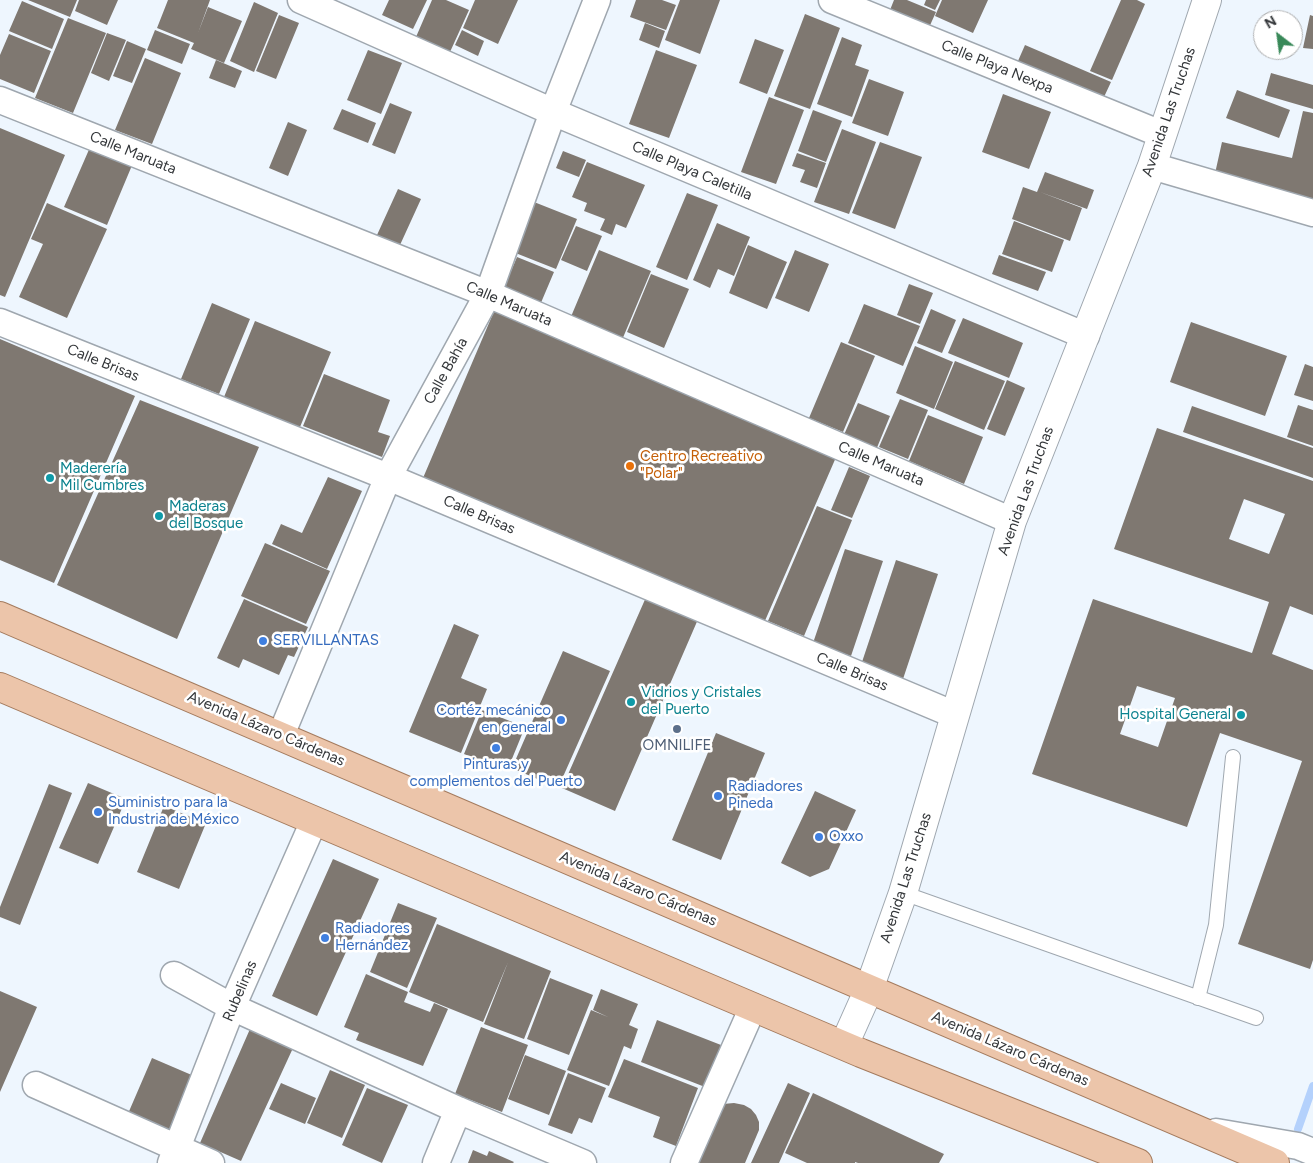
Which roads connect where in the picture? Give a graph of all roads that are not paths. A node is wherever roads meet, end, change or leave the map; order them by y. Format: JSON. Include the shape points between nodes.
{"nodes":[{"id":1,"x":301,"y":0,"type":"edge"},
{"id":2,"x":597,"y":0,"type":"edge"},
{"id":3,"x":832,"y":0,"type":"edge"},
{"id":4,"x":1207,"y":0,"type":"edge"},
{"id":5,"x":0,"y":100,"type":"edge"},
{"id":6,"x":553,"y":112,"type":"junction"},
{"id":7,"x":1161,"y":134,"type":"junction"},
{"id":8,"x":1152,"y":166,"type":"junction"},
{"id":9,"x":1313,"y":213,"type":"edge"},
{"id":10,"x":488,"y":294,"type":"junction"},
{"id":11,"x":0,"y":322,"type":"edge"},
{"id":12,"x":1086,"y":336,"type":"junction"},
{"id":13,"x":388,"y":477,"type":"junction"},
{"id":14,"x":1012,"y":521,"type":"junction"},
{"id":15,"x":0,"y":616,"type":"edge"},
{"id":16,"x":0,"y":687,"type":"edge"},
{"id":17,"x":955,"y":715,"type":"junction"},
{"id":18,"x":281,"y":735,"type":"junction"},
{"id":19,"x":1233,"y":757,"type":"dead end"},
{"id":20,"x":314,"y":820,"type":"junction"},
{"id":21,"x":903,"y":893,"type":"junction"},
{"id":22,"x":174,"y":975,"type":"dead end"},
{"id":23,"x":869,"y":989,"type":"junction"},
{"id":24,"x":1198,"y":998,"type":"junction"},
{"id":25,"x":232,"y":1007,"type":"junction"},
{"id":26,"x":753,"y":1007,"type":"junction"},
{"id":27,"x":1256,"y":1018,"type":"dead end"},
{"id":28,"x":844,"y":1046,"type":"junction"},
{"id":29,"x":36,"y":1085,"type":"dead end"},
{"id":30,"x":458,"y":1110,"type":"junction"},
{"id":31,"x":1196,"y":1128,"type":"junction"},
{"id":32,"x":1313,"y":1152,"type":"edge"},
{"id":33,"x":174,"y":1155,"type":"edge"},
{"id":34,"x":211,"y":1163,"type":"edge"},
{"id":35,"x":436,"y":1163,"type":"edge"},
{"id":36,"x":583,"y":1163,"type":"edge"},
{"id":37,"x":684,"y":1163,"type":"edge"},
{"id":38,"x":1138,"y":1163,"type":"edge"},
{"id":39,"x":1275,"y":1163,"type":"edge"}],
"edges":[{"from":1,"to":6,"type":"street","name":"Calle Playa Caletilla"},
{"from":2,"to":6,"type":"street","name":"Calle Bahía"},
{"from":3,"to":7,"type":"street","name":"Calle Playa Nexpa"},
{"from":4,"to":7,"type":"street","name":"Avenida Las Truchas"},
{"from":5,"to":10,"type":"street","name":"Calle Maruata"},
{"from":6,"to":10,"type":"street","name":"Calle Bahía"},
{"from":6,"to":12,"type":"street","name":"Calle Playa Caletilla"},
{"from":7,"to":8,"type":"street","name":"Avenida Las Truchas"},
{"from":8,"to":9,"type":"street"},
{"from":8,"to":12,"type":"street","name":"Avenida Las Truchas"},
{"from":10,"to":13,"type":"street","name":"Calle Bahía"},
{"from":10,"to":14,"type":"street","name":"Calle Maruata"},
{"from":11,"to":13,"type":"street","name":"Calle Brisas"},
{"from":12,"to":14,"type":"street","name":"Avenida Las Truchas"},
{"from":13,"to":17,"type":"street","name":"Calle Brisas"},
{"from":13,"to":18,"type":"street","name":"Calle Bahía"},
{"from":14,"to":17,"type":"street","name":"Avenida Las Truchas"},
{"from":15,"to":18,"type":"main road","name":"Avenida Lázaro Cárdenas"},
{"from":16,"to":20,"type":"main road"},
{"from":17,"to":21,"type":"street","name":"Avenida Las Truchas"},
{"from":18,"to":23,"type":"main road","name":"Avenida Lázaro Cárdenas"},
{"from":19,"to":24,"type":"lane","via":[[1216,925]]},
{"from":20,"to":25,"type":"street","name":"Rubelinas"},
{"from":20,"to":26,"type":"main road"},
{"from":21,"to":23,"type":"street","name":"Avenida Las Truchas"},
{"from":21,"to":24,"type":"lane"},
{"from":22,"to":25,"type":"street"},
{"from":23,"to":28,"type":"street","name":"Avenida Las Truchas"},
{"from":23,"to":31,"type":"main road","name":"Avenida Lázaro Cárdenas"},
{"from":24,"to":27,"type":"lane"},
{"from":25,"to":30,"type":"street"},
{"from":25,"to":33,"type":"street","name":"Rubelinas"},
{"from":26,"to":28,"type":"main road"},
{"from":26,"to":37,"type":"street"},
{"from":28,"to":38,"type":"main road"},
{"from":29,"to":33,"type":"street"},
{"from":30,"to":35,"type":"street"},
{"from":30,"to":36,"type":"street"},
{"from":31,"to":32,"type":"street","via":[[1298,1146]]},
{"from":31,"to":39,"type":"main road","name":"Avenida Lázaro Cárdenas"},
{"from":33,"to":34,"type":"street"}]}
